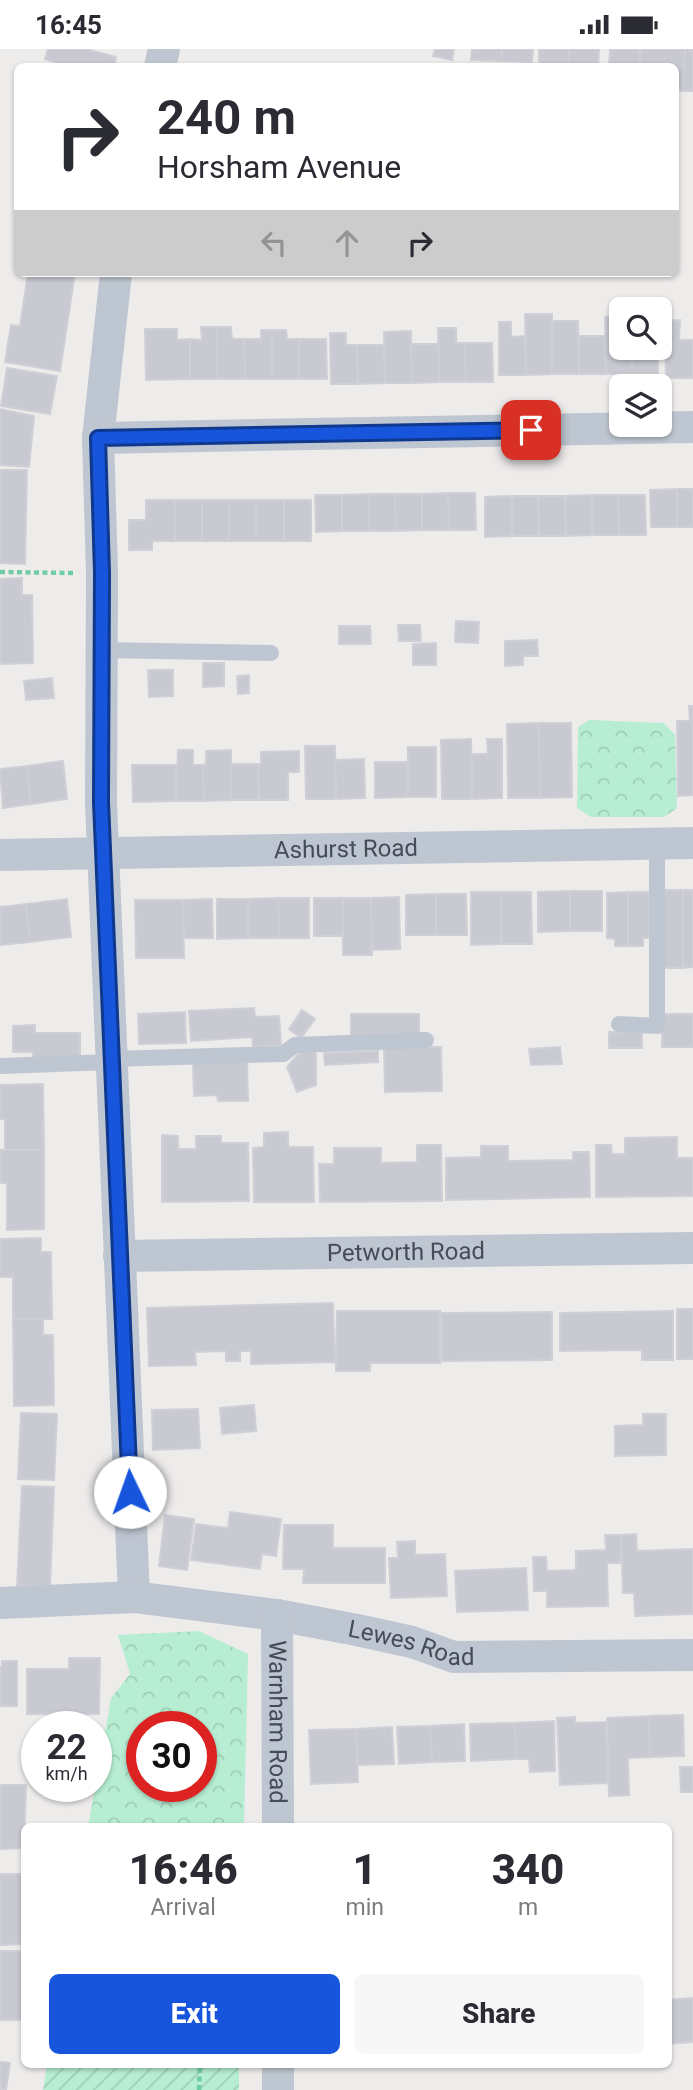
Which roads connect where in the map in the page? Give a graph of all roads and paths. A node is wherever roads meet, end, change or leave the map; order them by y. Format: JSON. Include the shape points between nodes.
{"nodes":[{"id":1,"x":116,"y":277,"type":"edge"},
{"id":2,"x":693,"y":427,"type":"edge"},
{"id":3,"x":98,"y":438,"type":"junction"},
{"id":4,"x":0,"y":572,"type":"edge"},
{"id":5,"x":102,"y":573,"type":"junction"},
{"id":6,"x":102,"y":650,"type":"junction"},
{"id":7,"x":271,"y":653,"type":"dead end"},
{"id":8,"x":657,"y":843,"type":"junction"},
{"id":9,"x":693,"y":843,"type":"edge"},
{"id":10,"x":103,"y":853,"type":"junction"},
{"id":11,"x":0,"y":855,"type":"edge"},
{"id":12,"x":619,"y":1024,"type":"dead end"},
{"id":13,"x":426,"y":1039,"type":"dead end"},
{"id":14,"x":111,"y":1060,"type":"junction"},
{"id":15,"x":0,"y":1066,"type":"edge"},
{"id":16,"x":693,"y":1248,"type":"edge"},
{"id":17,"x":119,"y":1255,"type":"junction"},
{"id":18,"x":134,"y":1597,"type":"junction"},
{"id":19,"x":0,"y":1603,"type":"edge"},
{"id":20,"x":277,"y":1615,"type":"junction"},
{"id":21,"x":693,"y":1655,"type":"edge"},
{"id":22,"x":278,"y":1823,"type":"edge"},
{"id":23,"x":200,"y":2068,"type":"edge"},
{"id":24,"x":278,"y":2068,"type":"edge"},
{"id":25,"x":199,"y":2090,"type":"edge"},
{"id":26,"x":278,"y":2090,"type":"edge"}],
"edges":[{"from":1,"to":3,"type":"street"},
{"from":2,"to":3,"type":"street"},
{"from":3,"to":5,"type":"street"},
{"from":4,"to":5,"type":"path"},
{"from":5,"to":6,"type":"street"},
{"from":6,"to":7,"type":"lane"},
{"from":6,"to":10,"type":"street"},
{"from":8,"to":9,"type":"street","name":"Ashurst Road"},
{"from":8,"to":10,"type":"street","name":"Ashurst Road"},
{"from":8,"to":12,"type":"lane","via":[[657,1026]]},
{"from":10,"to":11,"type":"street","name":"Ashurst Road"},
{"from":10,"to":14,"type":"street"},
{"from":13,"to":14,"type":"lane","via":[[295,1045],[283,1054]]},
{"from":14,"to":15,"type":"lane"},
{"from":14,"to":17,"type":"street"},
{"from":16,"to":17,"type":"street","name":"Petworth Road"},
{"from":17,"to":18,"type":"street"},
{"from":18,"to":19,"type":"street","name":"Lewes Road"},
{"from":18,"to":20,"type":"street","name":"Lewes Road"},
{"from":20,"to":21,"type":"street","name":"Lewes Road","via":[[412,1642],[454,1657]]},
{"from":20,"to":22,"type":"street","name":"Warnham Road"},
{"from":23,"to":25,"type":"path"},
{"from":24,"to":26,"type":"street"}]}
